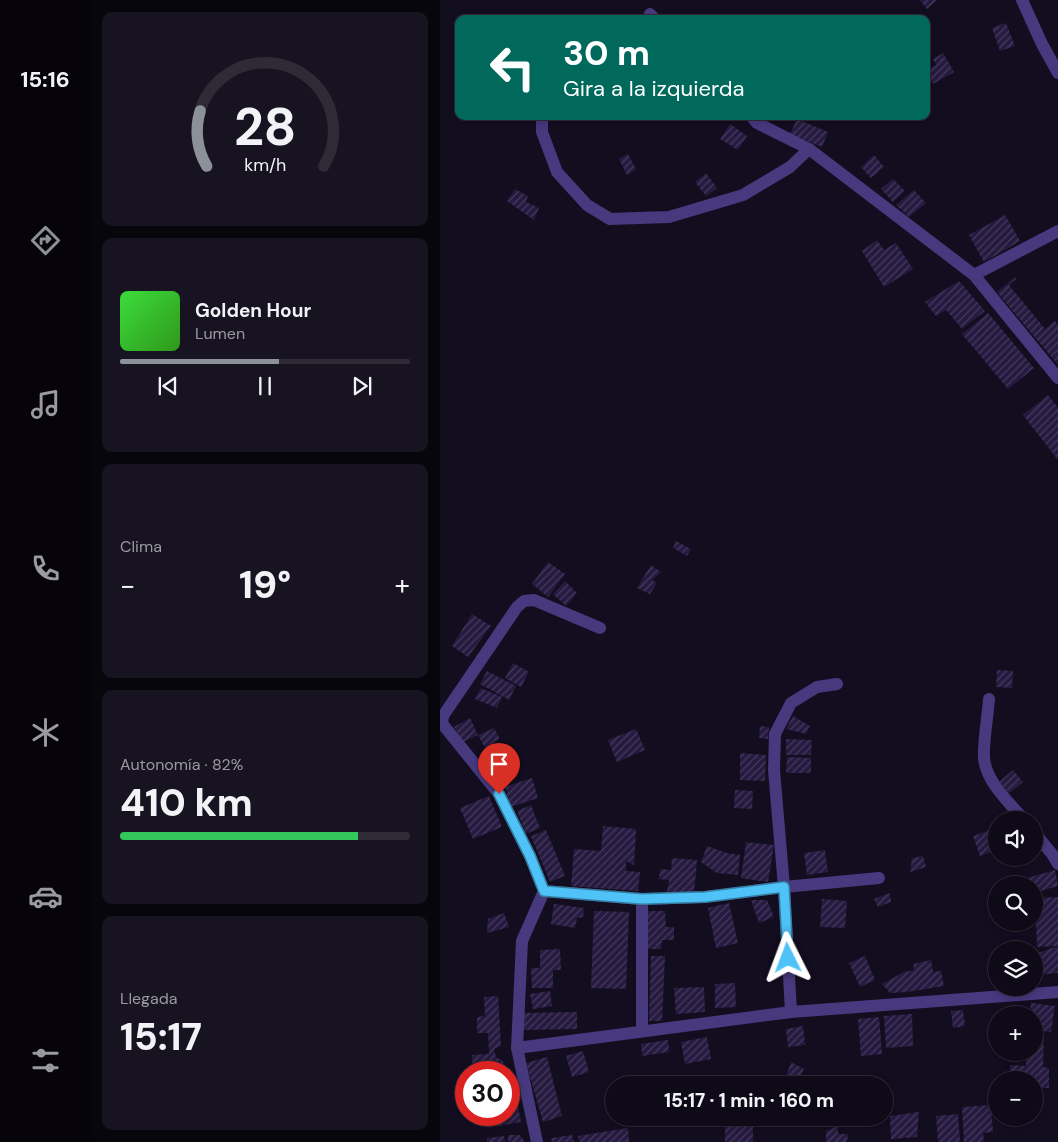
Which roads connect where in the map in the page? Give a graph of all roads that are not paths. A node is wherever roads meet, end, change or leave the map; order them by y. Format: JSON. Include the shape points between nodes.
{"nodes":[{"id":1,"x":1022,"y":0,"type":"edge"},
{"id":2,"x":1058,"y":73,"type":"edge"},
{"id":3,"x":542,"y":120,"type":"edge"},
{"id":4,"x":754,"y":120,"type":"edge"},
{"id":5,"x":809,"y":149,"type":"junction"},
{"id":6,"x":1058,"y":231,"type":"edge"},
{"id":7,"x":974,"y":275,"type":"junction"},
{"id":8,"x":1058,"y":378,"type":"edge"},
{"id":9,"x":600,"y":628,"type":"dead end"},
{"id":10,"x":837,"y":684,"type":"dead end"},
{"id":11,"x":989,"y":699,"type":"dead end"},
{"id":12,"x":441,"y":722,"type":"edge"},
{"id":13,"x":1017,"y":811,"type":"edge"},
{"id":14,"x":1043,"y":843,"type":"edge"},
{"id":15,"x":1058,"y":864,"type":"edge"},
{"id":16,"x":879,"y":878,"type":"dead end"},
{"id":17,"x":784,"y":887,"type":"junction"},
{"id":18,"x":544,"y":891,"type":"junction"},
{"id":19,"x":642,"y":899,"type":"junction"},
{"id":20,"x":1058,"y":992,"type":"edge"},
{"id":21,"x":791,"y":1012,"type":"junction"},
{"id":22,"x":642,"y":1031,"type":"junction"},
{"id":23,"x":517,"y":1048,"type":"junction"},
{"id":24,"x":537,"y":1142,"type":"edge"}],
"edges":[{"from":1,"to":2,"type":"street"},
{"from":3,"to":5,"type":"street","via":[[542,132],[557,172],[587,205],[610,219],[669,217],[743,195],[790,167]]},
{"from":4,"to":5,"type":"street"},
{"from":5,"to":7,"type":"street"},
{"from":6,"to":7,"type":"street"},
{"from":7,"to":8,"type":"street"},
{"from":9,"to":12,"type":"street","via":[[534,600],[524,601]]},
{"from":10,"to":17,"type":"street","via":[[817,687],[791,703],[775,734],[774,770]]},
{"from":11,"to":13,"type":"street","via":[[984,758],[989,775]]},
{"from":12,"to":18,"type":"street","via":[[499,794]]},
{"from":14,"to":15,"type":"street"},
{"from":16,"to":17,"type":"street"},
{"from":17,"to":19,"type":"street","via":[[705,897]]},
{"from":17,"to":21,"type":"street"},
{"from":18,"to":19,"type":"street"},
{"from":18,"to":23,"type":"street","via":[[522,941]]},
{"from":19,"to":22,"type":"street"},
{"from":20,"to":21,"type":"street"},
{"from":21,"to":22,"type":"street"},
{"from":22,"to":23,"type":"street"},
{"from":23,"to":24,"type":"street"}]}
